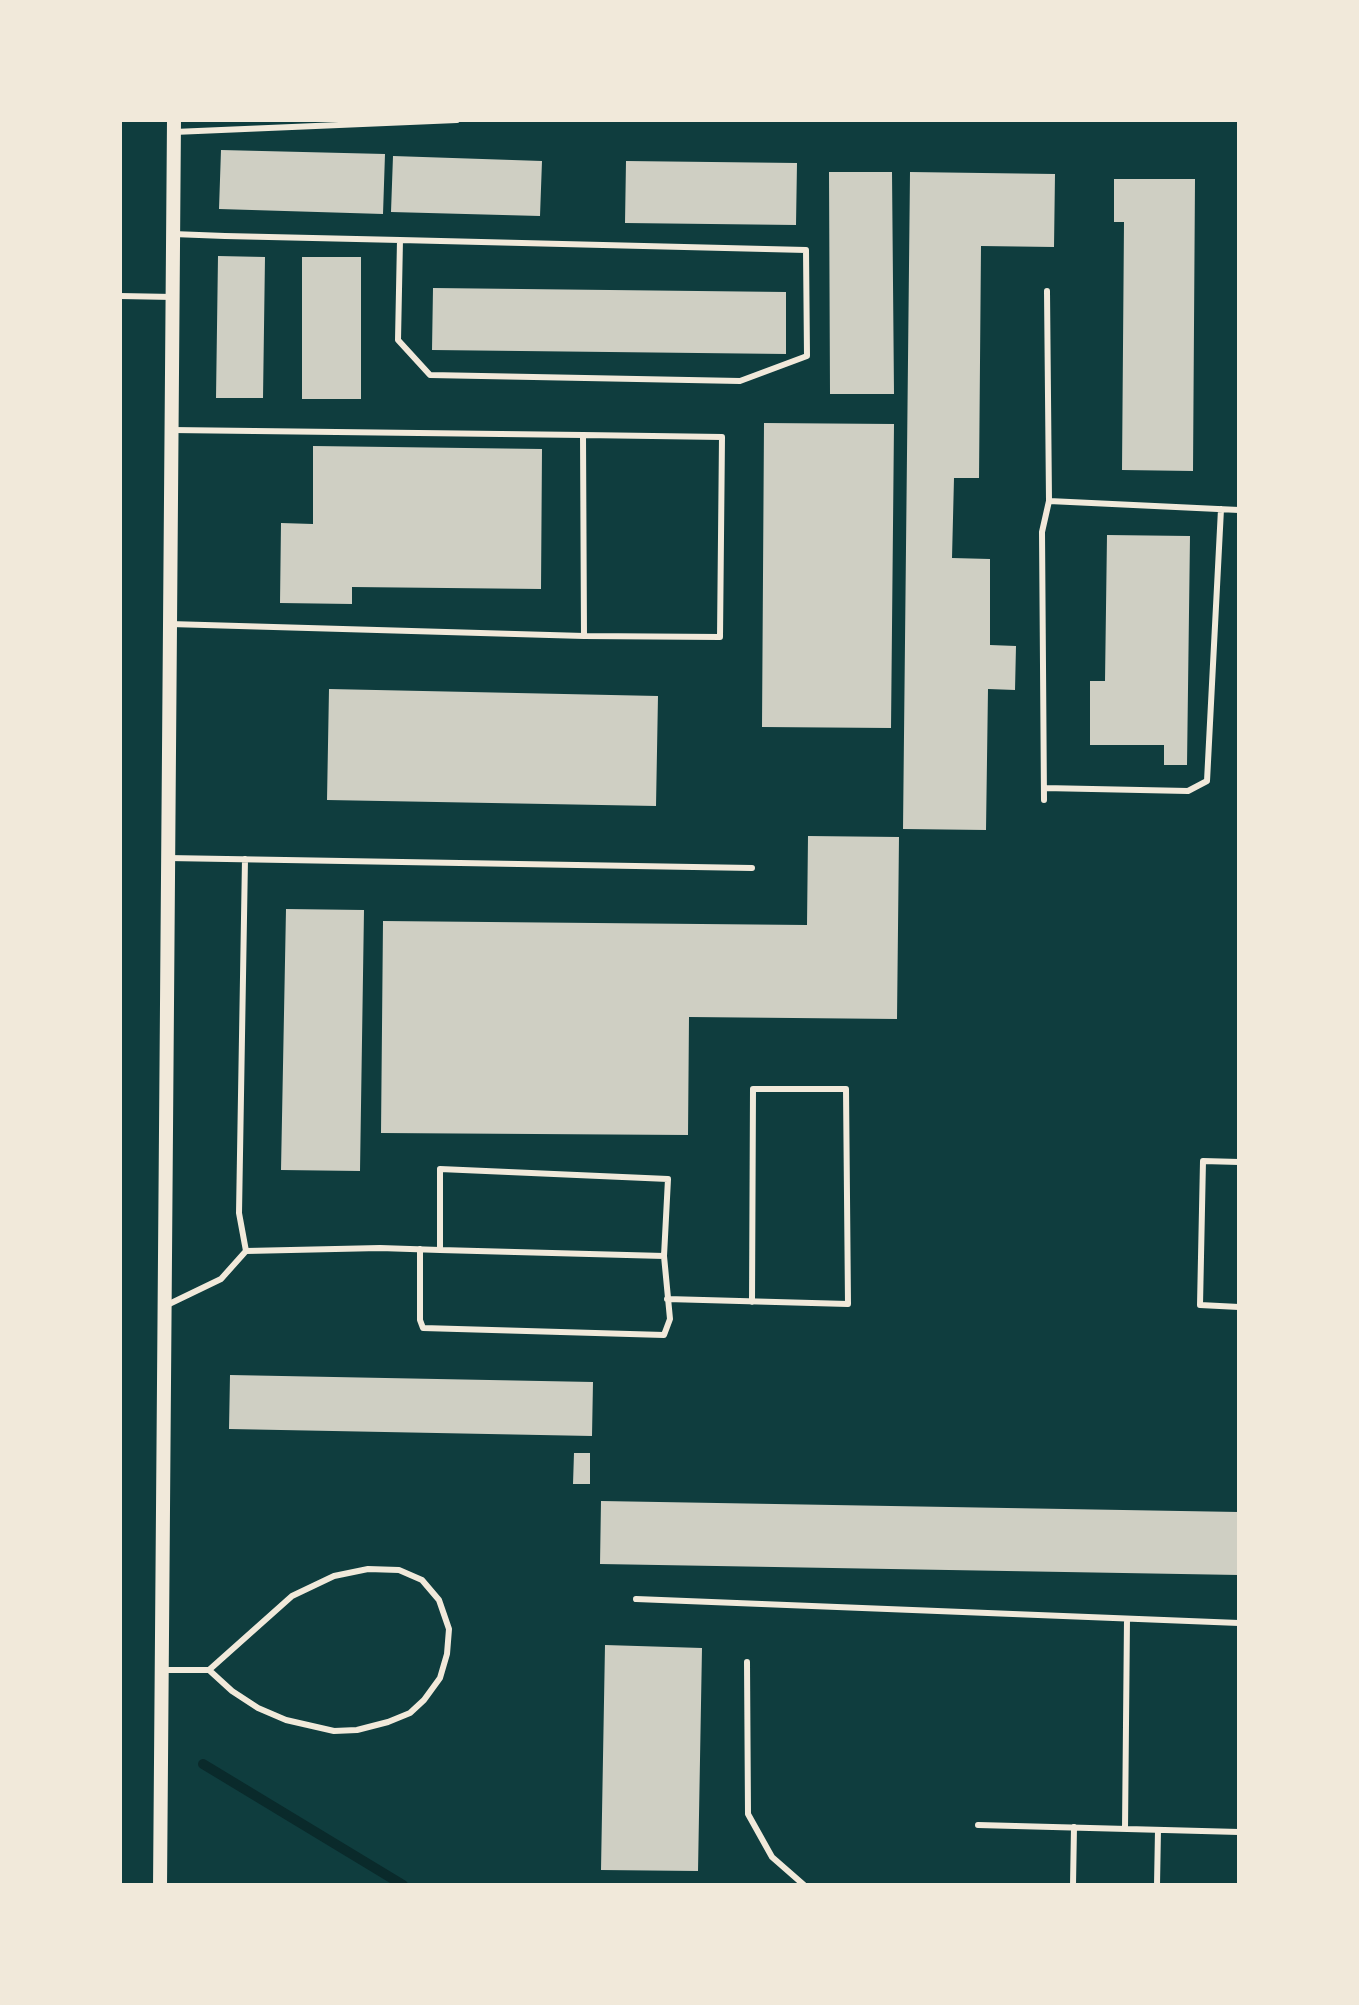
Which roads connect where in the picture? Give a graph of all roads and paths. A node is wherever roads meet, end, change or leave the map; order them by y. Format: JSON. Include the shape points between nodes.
{"nodes":[{"id":1,"x":457,"y":120,"type":"edge"},
{"id":2,"x":174,"y":126,"type":"edge"},
{"id":3,"x":173,"y":234,"type":"junction"},
{"id":4,"x":400,"y":240,"type":"junction"},
{"id":5,"x":1047,"y":291,"type":"dead end"},
{"id":6,"x":120,"y":296,"type":"edge"},
{"id":7,"x":173,"y":297,"type":"junction"},
{"id":8,"x":172,"y":430,"type":"junction"},
{"id":9,"x":583,"y":435,"type":"junction"},
{"id":10,"x":1049,"y":501,"type":"junction"},
{"id":11,"x":1221,"y":509,"type":"junction"},
{"id":12,"x":1239,"y":510,"type":"edge"},
{"id":13,"x":170,"y":624,"type":"junction"},
{"id":14,"x":584,"y":636,"type":"junction"},
{"id":15,"x":1044,"y":788,"type":"junction"},
{"id":16,"x":1044,"y":800,"type":"dead end"},
{"id":17,"x":168,"y":858,"type":"junction"},
{"id":18,"x":245,"y":859,"type":"junction"},
{"id":19,"x":752,"y":868,"type":"dead end"},
{"id":20,"x":1239,"y":1162,"type":"edge"},
{"id":21,"x":420,"y":1249,"type":"junction"},
{"id":22,"x":440,"y":1250,"type":"junction"},
{"id":23,"x":246,"y":1251,"type":"junction"},
{"id":24,"x":664,"y":1256,"type":"junction"},
{"id":25,"x":667,"y":1299,"type":"junction"},
{"id":26,"x":752,"y":1302,"type":"junction"},
{"id":27,"x":165,"y":1306,"type":"junction"},
{"id":28,"x":1239,"y":1307,"type":"edge"},
{"id":29,"x":636,"y":1599,"type":"dead end"},
{"id":30,"x":1127,"y":1619,"type":"junction"},
{"id":31,"x":1239,"y":1623,"type":"edge"},
{"id":32,"x":747,"y":1662,"type":"dead end"},
{"id":33,"x":162,"y":1670,"type":"junction"},
{"id":34,"x":209,"y":1670,"type":"junction"},
{"id":35,"x":978,"y":1825,"type":"dead end"},
{"id":36,"x":1074,"y":1827,"type":"junction"},
{"id":37,"x":1125,"y":1829,"type":"junction"},
{"id":38,"x":1158,"y":1830,"type":"junction"},
{"id":39,"x":1239,"y":1832,"type":"edge"},
{"id":40,"x":160,"y":1885,"type":"edge"},
{"id":41,"x":804,"y":1885,"type":"edge"},
{"id":42,"x":1073,"y":1885,"type":"edge"},
{"id":43,"x":1157,"y":1885,"type":"edge"}],
"edges":[{"from":1,"to":2,"type":"lane"},
{"from":2,"to":3,"type":"street"},
{"from":3,"to":4,"type":"lane"},
{"from":3,"to":7,"type":"street"},
{"from":4,"to":4,"type":"lane","via":[[806,250],[807,356],[740,381],[430,375],[398,340]]},
{"from":5,"to":10,"type":"lane"},
{"from":6,"to":7,"type":"lane"},
{"from":7,"to":8,"type":"street"},
{"from":8,"to":9,"type":"lane"},
{"from":8,"to":13,"type":"street"},
{"from":9,"to":14,"type":"lane"},
{"from":9,"to":14,"type":"lane","via":[[722,437],[720,637]]},
{"from":10,"to":11,"type":"lane"},
{"from":10,"to":15,"type":"lane","via":[[1042,532]]},
{"from":11,"to":12,"type":"lane"},
{"from":11,"to":15,"type":"lane","via":[[1207,781],[1188,791]]},
{"from":13,"to":14,"type":"lane"},
{"from":13,"to":17,"type":"street"},
{"from":15,"to":16,"type":"lane"},
{"from":17,"to":18,"type":"lane"},
{"from":17,"to":27,"type":"street"},
{"from":18,"to":19,"type":"lane"},
{"from":18,"to":23,"type":"lane","via":[[239,1213]]},
{"from":20,"to":28,"type":"lane","via":[[1203,1161],[1200,1305]]},
{"from":21,"to":22,"type":"lane"},
{"from":21,"to":23,"type":"lane"},
{"from":21,"to":25,"type":"lane","via":[[423,1328],[664,1335],[670,1319]]},
{"from":22,"to":24,"type":"lane"},
{"from":22,"to":24,"type":"lane","via":[[440,1169],[668,1179]]},
{"from":23,"to":27,"type":"lane","via":[[221,1279]]},
{"from":24,"to":25,"type":"lane"},
{"from":25,"to":26,"type":"lane"},
{"from":26,"to":26,"type":"lane","via":[[848,1304],[846,1089],[753,1089]]},
{"from":27,"to":33,"type":"street"},
{"from":29,"to":30,"type":"lane"},
{"from":30,"to":31,"type":"lane"},
{"from":30,"to":37,"type":"lane"},
{"from":32,"to":41,"type":"lane","via":[[748,1814],[772,1857]]},
{"from":33,"to":34,"type":"lane"},
{"from":33,"to":40,"type":"street"},
{"from":34,"to":34,"type":"lane","via":[[245,1700],[286,1720],[334,1731],[357,1730],[410,1713],[424,1700],[440,1678],[449,1629],[439,1600],[422,1580],[399,1570],[368,1569],[334,1576],[292,1596]]},
{"from":35,"to":36,"type":"lane"},
{"from":36,"to":37,"type":"lane"},
{"from":36,"to":42,"type":"lane"},
{"from":37,"to":38,"type":"lane"},
{"from":38,"to":39,"type":"lane"},
{"from":38,"to":43,"type":"lane"}]}
